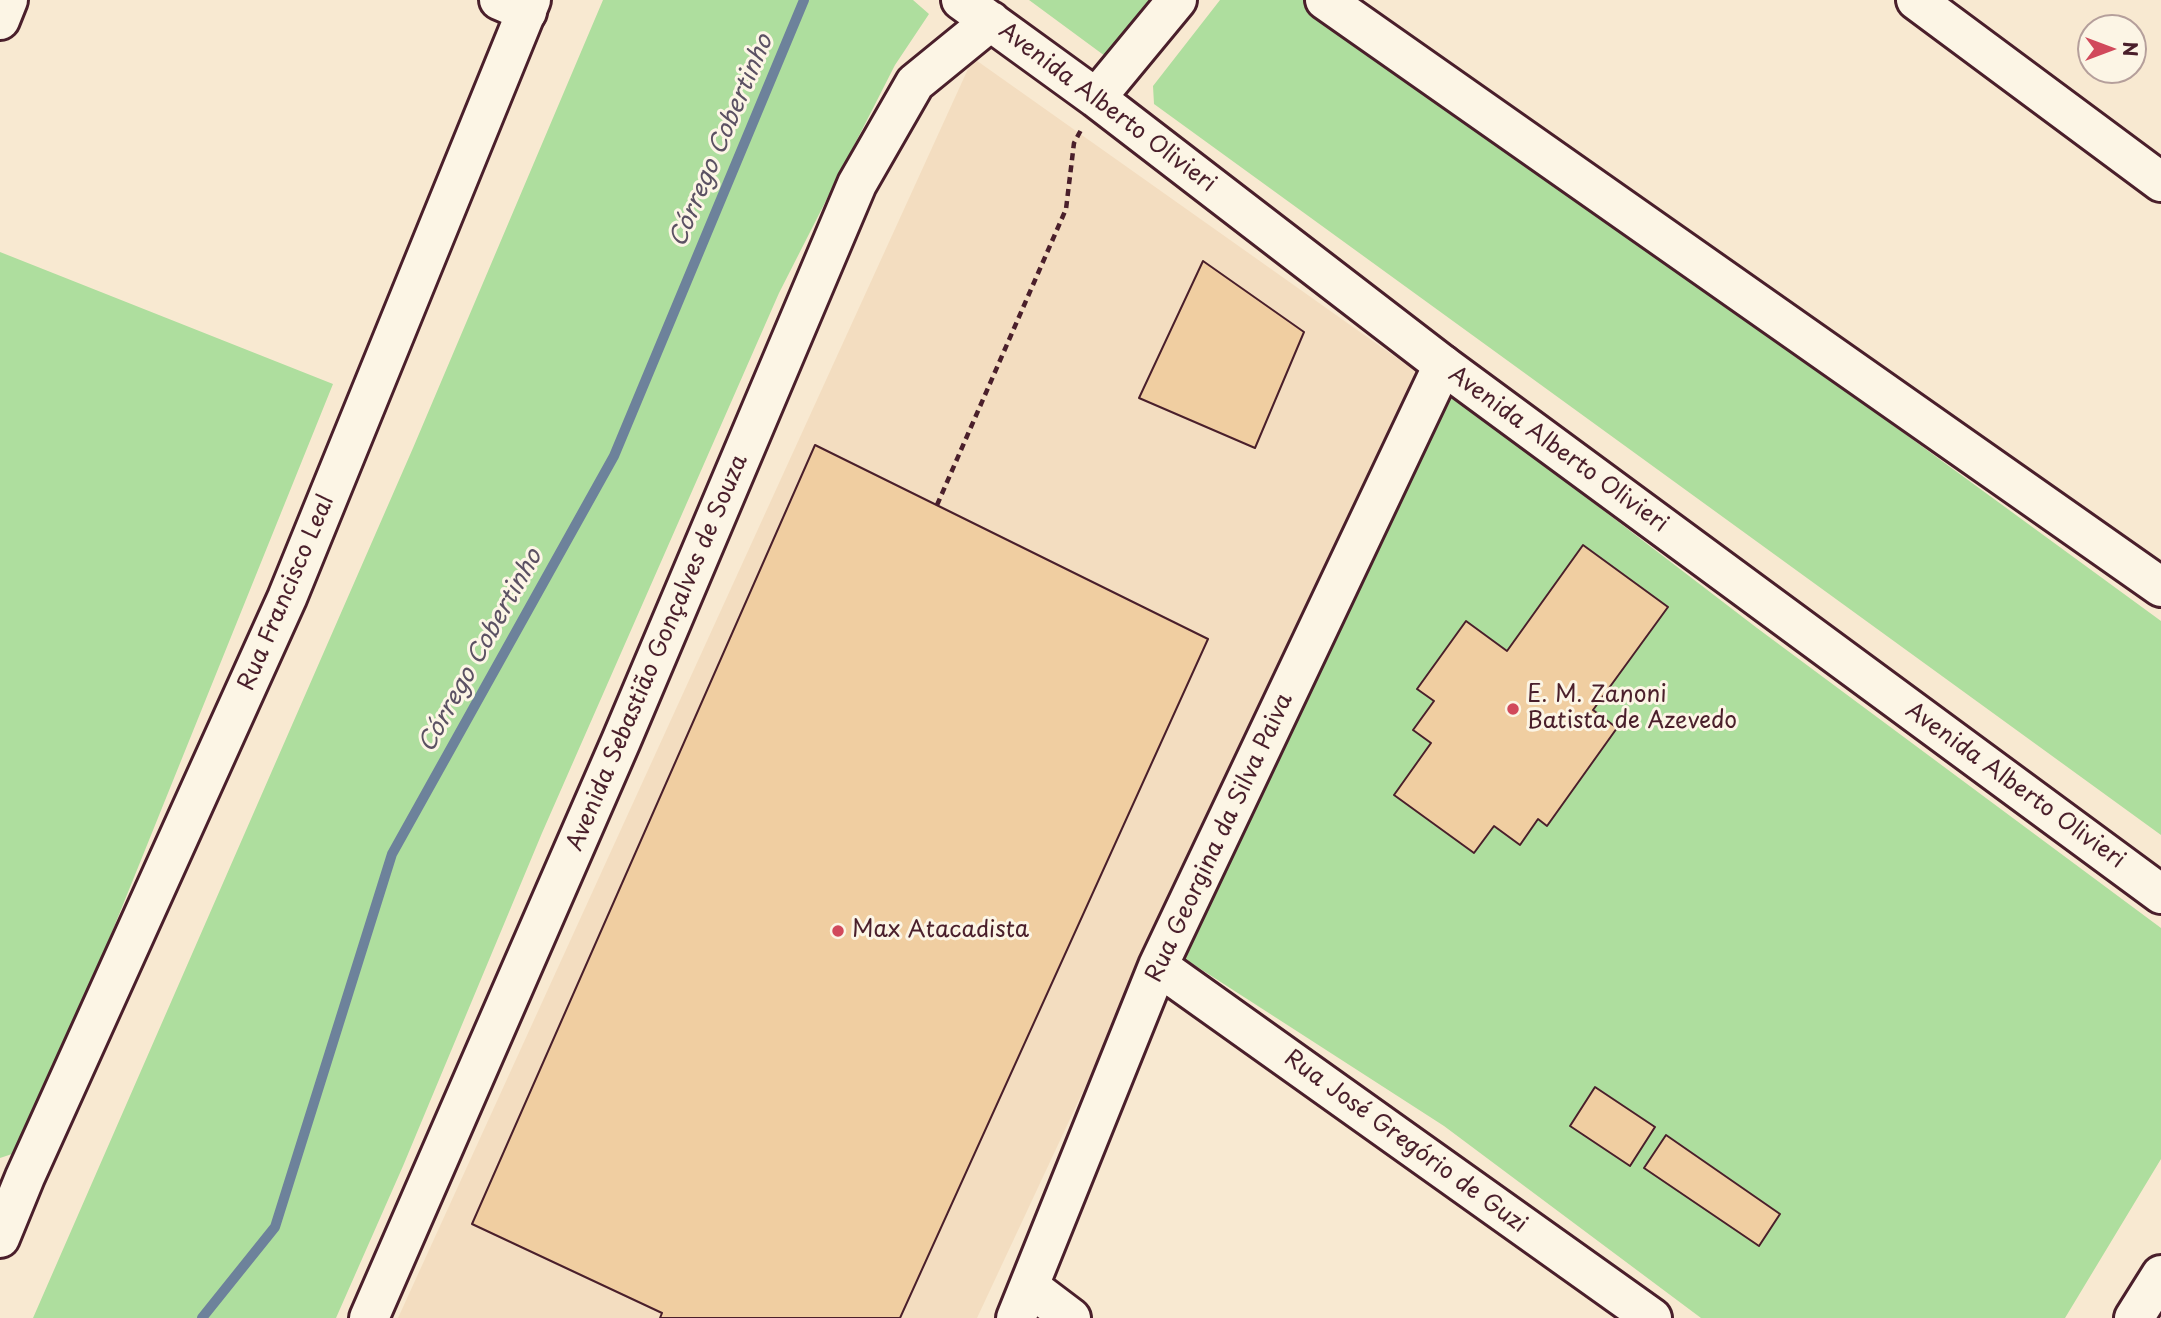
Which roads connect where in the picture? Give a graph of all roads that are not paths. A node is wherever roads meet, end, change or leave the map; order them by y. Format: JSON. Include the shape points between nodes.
{"nodes":[{"id":1,"x":8,"y":0,"type":"edge"},
{"id":2,"x":1177,"y":0,"type":"edge"},
{"id":3,"x":1325,"y":0,"type":"edge"},
{"id":4,"x":1916,"y":0,"type":"edge"},
{"id":5,"x":519,"y":4,"type":"edge"},
{"id":6,"x":976,"y":10,"type":"edge"},
{"id":7,"x":0,"y":20,"type":"edge"},
{"id":8,"x":1096,"y":98,"type":"junction"},
{"id":9,"x":2161,"y":182,"type":"edge"},
{"id":10,"x":1443,"y":365,"type":"junction"},
{"id":11,"x":2161,"y":587,"type":"edge"},
{"id":12,"x":2161,"y":894,"type":"edge"},
{"id":13,"x":1158,"y":965,"type":"junction"},
{"id":14,"x":13,"y":1187,"type":"edge"},
{"id":15,"x":0,"y":1238,"type":"edge"},
{"id":16,"x":2160,"y":1280,"type":"edge"},
{"id":17,"x":1023,"y":1303,"type":"edge"},
{"id":18,"x":369,"y":1318,"type":"edge"},
{"id":19,"x":1071,"y":1318,"type":"edge"},
{"id":20,"x":1652,"y":1318,"type":"edge"},
{"id":21,"x":2134,"y":1318,"type":"edge"}],
"edges":[{"from":1,"to":7,"type":"main road"},
{"from":2,"to":8,"type":"main road"},
{"from":3,"to":11,"type":"main road"},
{"from":4,"to":9,"type":"main road"},
{"from":5,"to":14,"type":"main road","name":"Rua Francisco Leal","via":[[288,598]]},
{"from":6,"to":8,"type":"main road","name":"Avenida Alberto Olivieri"},
{"from":6,"to":18,"type":"main road","name":"Avenida Sebastião Gonçalves de Souza","via":[[915,83],[857,184]]},
{"from":8,"to":10,"type":"main road","name":"Avenida Alberto Olivieri"},
{"from":10,"to":12,"type":"main road","name":"Avenida Alberto Olivieri"},
{"from":10,"to":13,"type":"main road","name":"Rua Georgina da Silva Paiva"},
{"from":13,"to":17,"type":"main road","name":"Rua Georgina da Silva Paiva"},
{"from":13,"to":20,"type":"main road","name":"Rua José Gregório de Guzi"},
{"from":14,"to":15,"type":"main road"},
{"from":16,"to":21,"type":"main road"},
{"from":17,"to":19,"type":"main road"}]}
